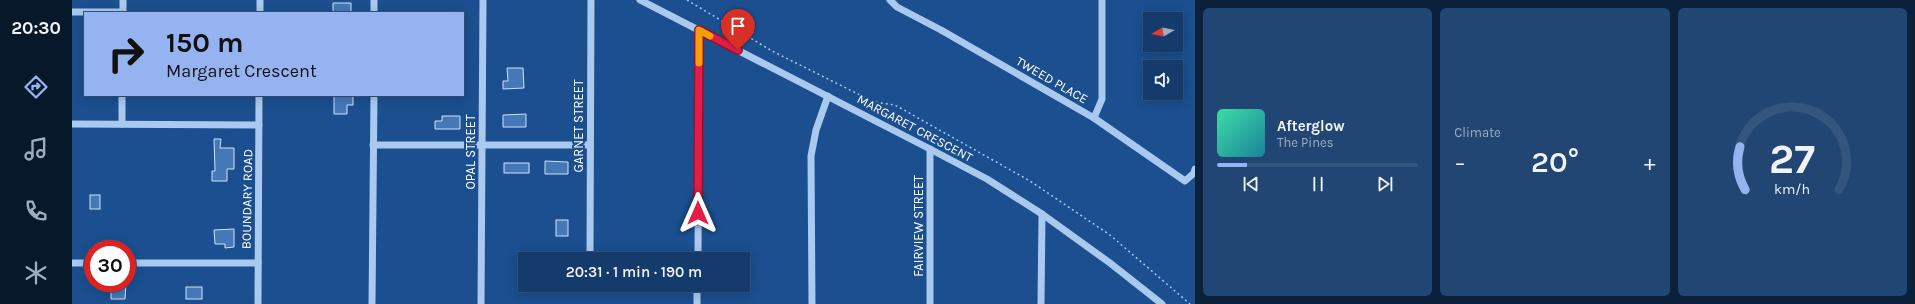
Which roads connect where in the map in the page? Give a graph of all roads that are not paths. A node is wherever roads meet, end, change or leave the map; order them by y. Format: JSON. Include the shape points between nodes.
{"nodes":[{"id":1,"x":123,"y":0,"type":"edge"},
{"id":2,"x":260,"y":0,"type":"edge"},
{"id":3,"x":374,"y":0,"type":"edge"},
{"id":4,"x":483,"y":0,"type":"edge"},
{"id":5,"x":591,"y":0,"type":"edge"},
{"id":6,"x":640,"y":0,"type":"edge"},
{"id":7,"x":890,"y":0,"type":"edge"},
{"id":8,"x":1102,"y":0,"type":"edge"},
{"id":9,"x":72,"y":12,"type":"edge"},
{"id":10,"x":84,"y":12,"type":"edge"},
{"id":11,"x":123,"y":12,"type":"edge"},
{"id":12,"x":260,"y":12,"type":"edge"},
{"id":13,"x":374,"y":12,"type":"edge"},
{"id":14,"x":699,"y":30,"type":"junction"},
{"id":15,"x":122,"y":96,"type":"edge"},
{"id":16,"x":260,"y":96,"type":"edge"},
{"id":17,"x":374,"y":96,"type":"edge"},
{"id":18,"x":828,"y":96,"type":"junction"},
{"id":19,"x":1094,"y":118,"type":"junction"},
{"id":20,"x":72,"y":124,"type":"edge"},
{"id":21,"x":122,"y":124,"type":"junction"},
{"id":22,"x":259,"y":125,"type":"junction"},
{"id":23,"x":373,"y":145,"type":"junction"},
{"id":24,"x":482,"y":145,"type":"junction"},
{"id":25,"x":590,"y":145,"type":"junction"},
{"id":26,"x":930,"y":149,"type":"junction"},
{"id":27,"x":1195,"y":169,"type":"edge"},
{"id":28,"x":1042,"y":214,"type":"junction"},
{"id":29,"x":590,"y":252,"type":"dead end"},
{"id":30,"x":698,"y":252,"type":"edge"},
{"id":31,"x":72,"y":263,"type":"edge"},
{"id":32,"x":84,"y":263,"type":"edge"},
{"id":33,"x":136,"y":263,"type":"edge"},
{"id":34,"x":258,"y":263,"type":"junction"},
{"id":35,"x":697,"y":292,"type":"edge"},
{"id":36,"x":258,"y":304,"type":"edge"},
{"id":37,"x":372,"y":304,"type":"edge"},
{"id":38,"x":481,"y":304,"type":"edge"},
{"id":39,"x":697,"y":304,"type":"edge"},
{"id":40,"x":812,"y":304,"type":"edge"},
{"id":41,"x":930,"y":304,"type":"edge"},
{"id":42,"x":1041,"y":304,"type":"edge"},
{"id":43,"x":1162,"y":304,"type":"edge"}],
"edges":[{"from":1,"to":11,"type":"street"},
{"from":2,"to":12,"type":"street"},
{"from":3,"to":13,"type":"street"},
{"from":4,"to":24,"type":"street","name":"OPAL STREET"},
{"from":5,"to":25,"type":"street","name":"GARNET STREET"},
{"from":6,"to":14,"type":"street","name":"MARGARET CRESCENT"},
{"from":7,"to":19,"type":"street","name":"TWEED PLACE","via":[[897,7]]},
{"from":8,"to":19,"type":"street","via":[[1102,99]]},
{"from":9,"to":10,"type":"street"},
{"from":14,"to":18,"type":"street","name":"MARGARET CRESCENT"},
{"from":14,"to":30,"type":"street"},
{"from":15,"to":21,"type":"street"},
{"from":16,"to":22,"type":"street","name":"BOUNDARY ROAD"},
{"from":17,"to":23,"type":"street"},
{"from":18,"to":26,"type":"street","name":"MARGARET CRESCENT"},
{"from":18,"to":40,"type":"street","via":[[816,130],[811,156]]},
{"from":19,"to":27,"type":"street","name":"TWEED PLACE","via":[[1185,181]]},
{"from":20,"to":21,"type":"street"},
{"from":21,"to":22,"type":"street"},
{"from":22,"to":34,"type":"street","name":"BOUNDARY ROAD"},
{"from":23,"to":24,"type":"street"},
{"from":23,"to":37,"type":"street"},
{"from":24,"to":25,"type":"street"},
{"from":24,"to":38,"type":"street","name":"OPAL STREET"},
{"from":25,"to":29,"type":"street","name":"GARNET STREET"},
{"from":26,"to":28,"type":"street","name":"MARGARET CRESCENT","via":[[986,179]]},
{"from":26,"to":41,"type":"street","name":"FAIRVIEW STREET"},
{"from":28,"to":42,"type":"street"},
{"from":28,"to":43,"type":"street","name":"MARGARET CRESCENT"},
{"from":31,"to":32,"type":"street"},
{"from":33,"to":34,"type":"street"},
{"from":34,"to":36,"type":"street","name":"BOUNDARY ROAD"},
{"from":35,"to":39,"type":"street"}]}
